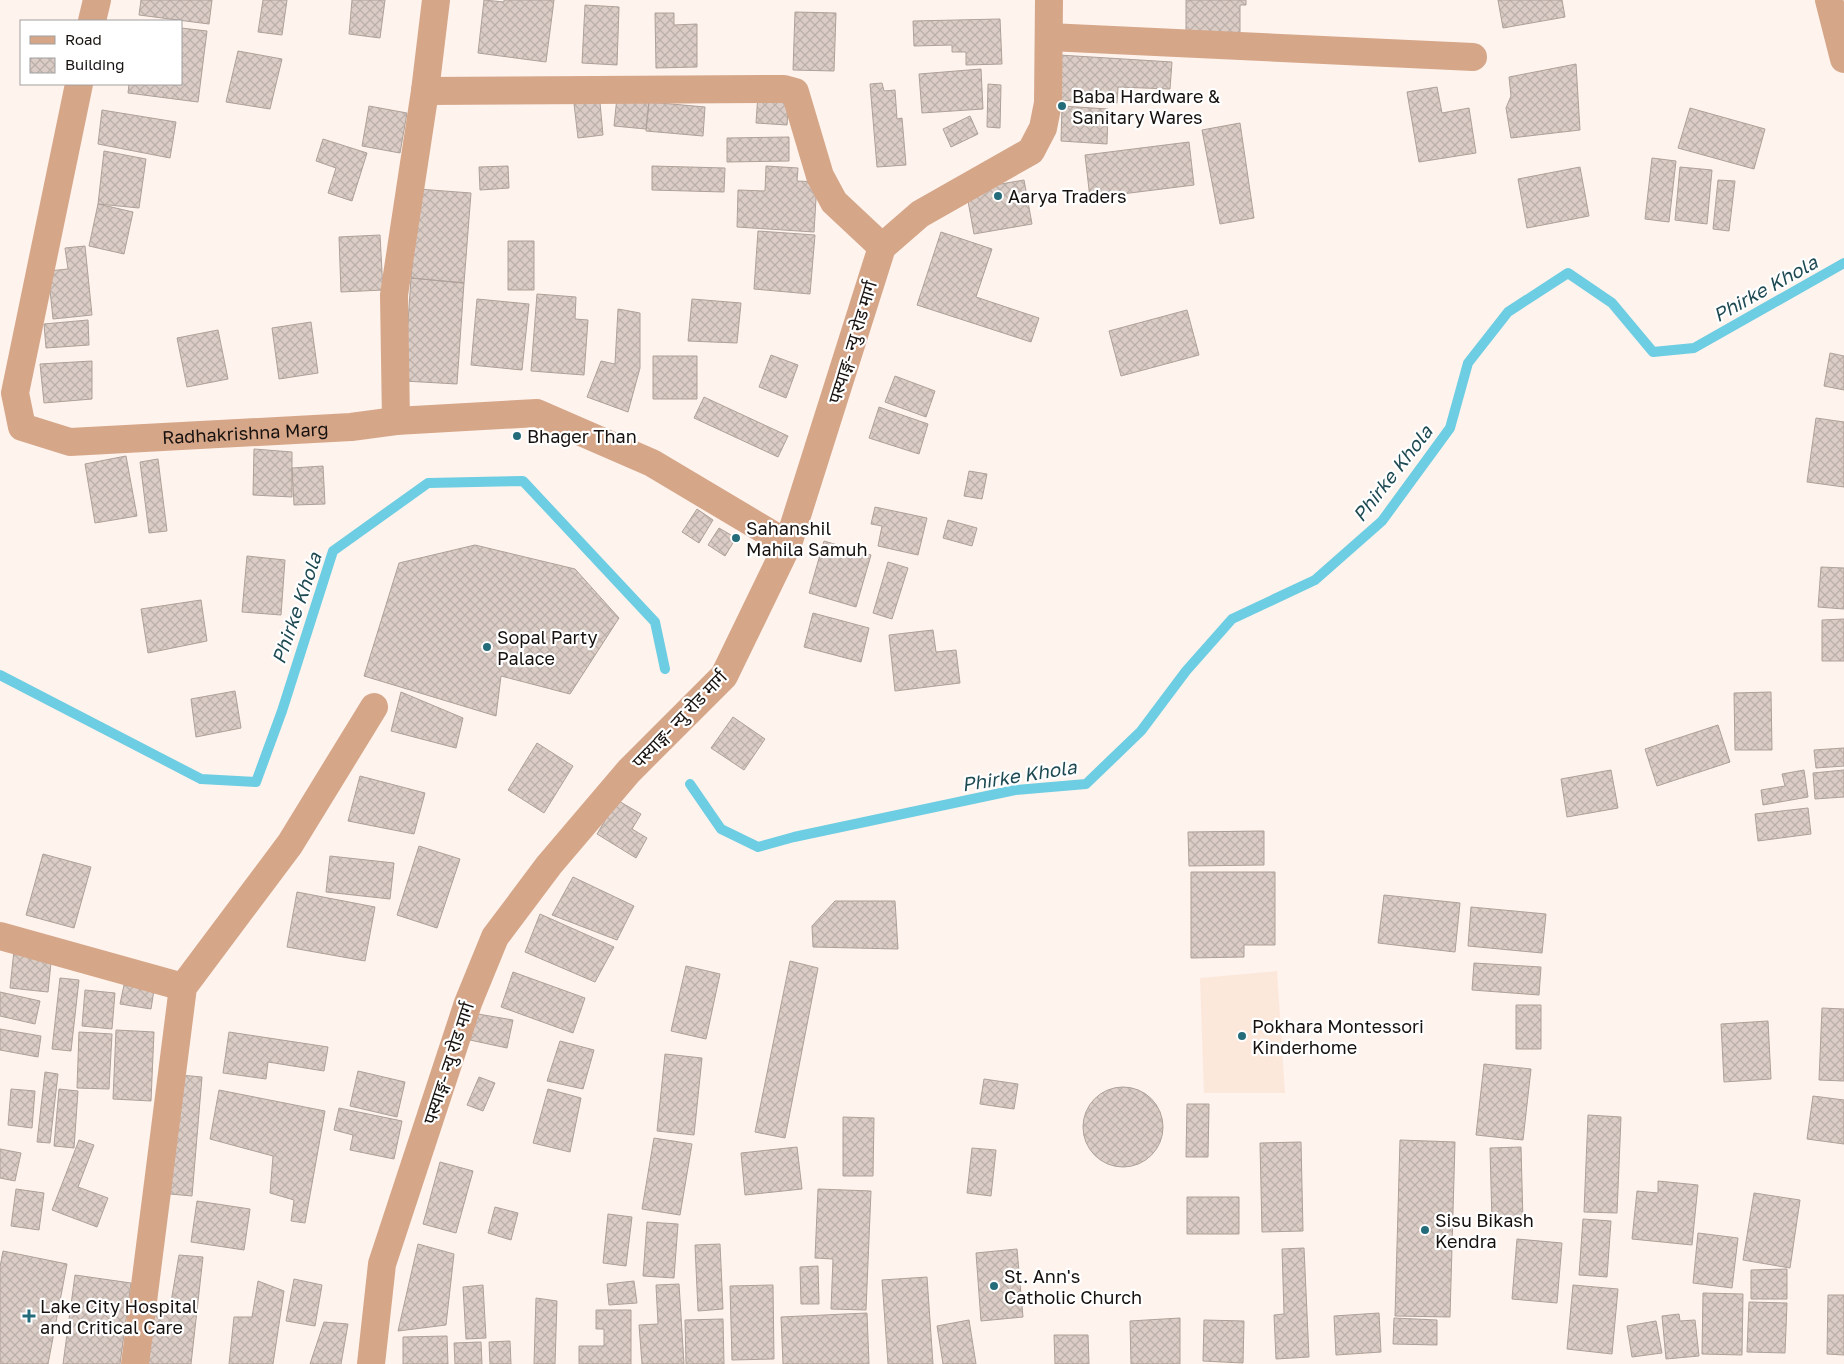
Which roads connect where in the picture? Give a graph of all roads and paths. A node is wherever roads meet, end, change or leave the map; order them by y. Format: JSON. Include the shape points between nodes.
{"nodes":[{"id":1,"x":97,"y":0,"type":"edge"},
{"id":2,"x":436,"y":0,"type":"edge"},
{"id":3,"x":1049,"y":0,"type":"edge"},
{"id":4,"x":1829,"y":0,"type":"edge"},
{"id":5,"x":92,"y":20,"type":"edge"},
{"id":6,"x":1049,"y":37,"type":"junction"},
{"id":7,"x":1473,"y":57,"type":"dead end"},
{"id":8,"x":1844,"y":59,"type":"edge"},
{"id":9,"x":79,"y":85,"type":"edge"},
{"id":10,"x":425,"y":91,"type":"junction"},
{"id":11,"x":882,"y":247,"type":"junction"},
{"id":12,"x":396,"y":421,"type":"junction"},
{"id":13,"x":788,"y":544,"type":"junction"},
{"id":14,"x":374,"y":707,"type":"dead end"},
{"id":15,"x":0,"y":936,"type":"edge"},
{"id":16,"x":183,"y":987,"type":"junction"},
{"id":17,"x":135,"y":1364,"type":"edge"},
{"id":18,"x":371,"y":1364,"type":"edge"}],
"edges":[{"from":1,"to":5,"type":"street"},
{"from":2,"to":10,"type":"street"},
{"from":3,"to":6,"type":"street"},
{"from":4,"to":8,"type":"street"},
{"from":6,"to":7,"type":"street"},
{"from":6,"to":11,"type":"street","via":[[1048,103],[1043,128],[1031,151],[920,214]]},
{"from":9,"to":12,"type":"street","name":"Radhakrishna Marg","via":[[15,393],[22,427],[70,442],[351,427]]},
{"from":10,"to":11,"type":"street","via":[[784,89],[795,92],[826,188],[834,202]]},
{"from":10,"to":12,"type":"street","via":[[394,295]]},
{"from":11,"to":13,"type":"street","name":"पस्याङ्ग- न्यु रोड मार्ग"},
{"from":12,"to":13,"type":"street","name":"Radhakrishna Marg","via":[[537,412],[652,463]]},
{"from":13,"to":18,"type":"street","name":"पस्याङ्ग- न्यु रोड मार्ग","via":[[724,676],[629,771],[549,865],[495,937],[468,1003],[382,1264]]},
{"from":14,"to":16,"type":"street","via":[[290,844]]},
{"from":15,"to":16,"type":"street"},
{"from":16,"to":17,"type":"street"}]}
